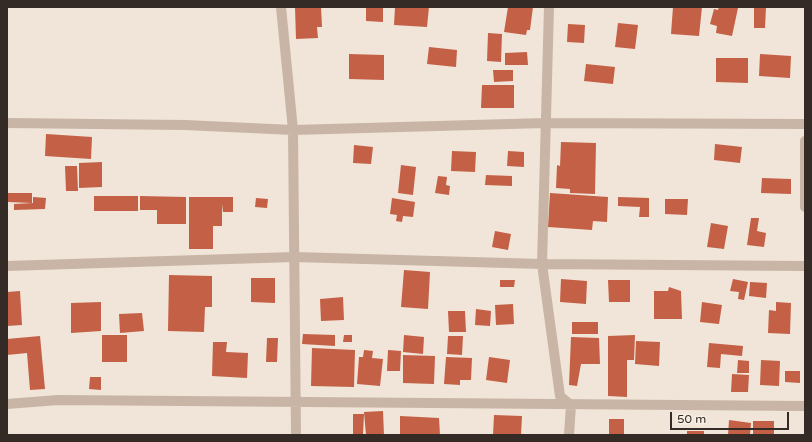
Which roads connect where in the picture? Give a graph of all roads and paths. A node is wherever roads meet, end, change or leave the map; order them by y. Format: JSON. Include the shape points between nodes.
{"nodes":[{"id":1,"x":281,"y":7,"type":"edge"},
{"id":2,"x":549,"y":7,"type":"edge"},
{"id":3,"x":7,"y":123,"type":"edge"},
{"id":4,"x":545,"y":123,"type":"junction"},
{"id":5,"x":805,"y":124,"type":"edge"},
{"id":6,"x":293,"y":130,"type":"junction"},
{"id":7,"x":805,"y":141,"type":"edge"},
{"id":8,"x":805,"y":207,"type":"edge"},
{"id":9,"x":294,"y":257,"type":"junction"},
{"id":10,"x":542,"y":264,"type":"junction"},
{"id":11,"x":7,"y":266,"type":"edge"},
{"id":12,"x":805,"y":266,"type":"edge"},
{"id":13,"x":295,"y":403,"type":"junction"},
{"id":14,"x":7,"y":404,"type":"edge"},
{"id":15,"x":571,"y":405,"type":"junction"},
{"id":16,"x":805,"y":406,"type":"edge"},
{"id":17,"x":296,"y":435,"type":"edge"},
{"id":18,"x":569,"y":435,"type":"edge"}],
"edges":[{"from":1,"to":6,"type":"street"},
{"from":2,"to":4,"type":"street"},
{"from":3,"to":6,"type":"street","via":[[185,125]]},
{"from":4,"to":5,"type":"street"},
{"from":4,"to":6,"type":"street"},
{"from":4,"to":10,"type":"street"},
{"from":6,"to":9,"type":"street"},
{"from":7,"to":8,"type":"street"},
{"from":9,"to":10,"type":"street"},
{"from":9,"to":11,"type":"street"},
{"from":9,"to":13,"type":"street"},
{"from":10,"to":12,"type":"street"},
{"from":10,"to":15,"type":"street","via":[[560,396]]},
{"from":13,"to":14,"type":"street","via":[[58,400]]},
{"from":13,"to":15,"type":"street"},
{"from":13,"to":17,"type":"street"},
{"from":15,"to":16,"type":"street"},
{"from":15,"to":18,"type":"street"}]}
